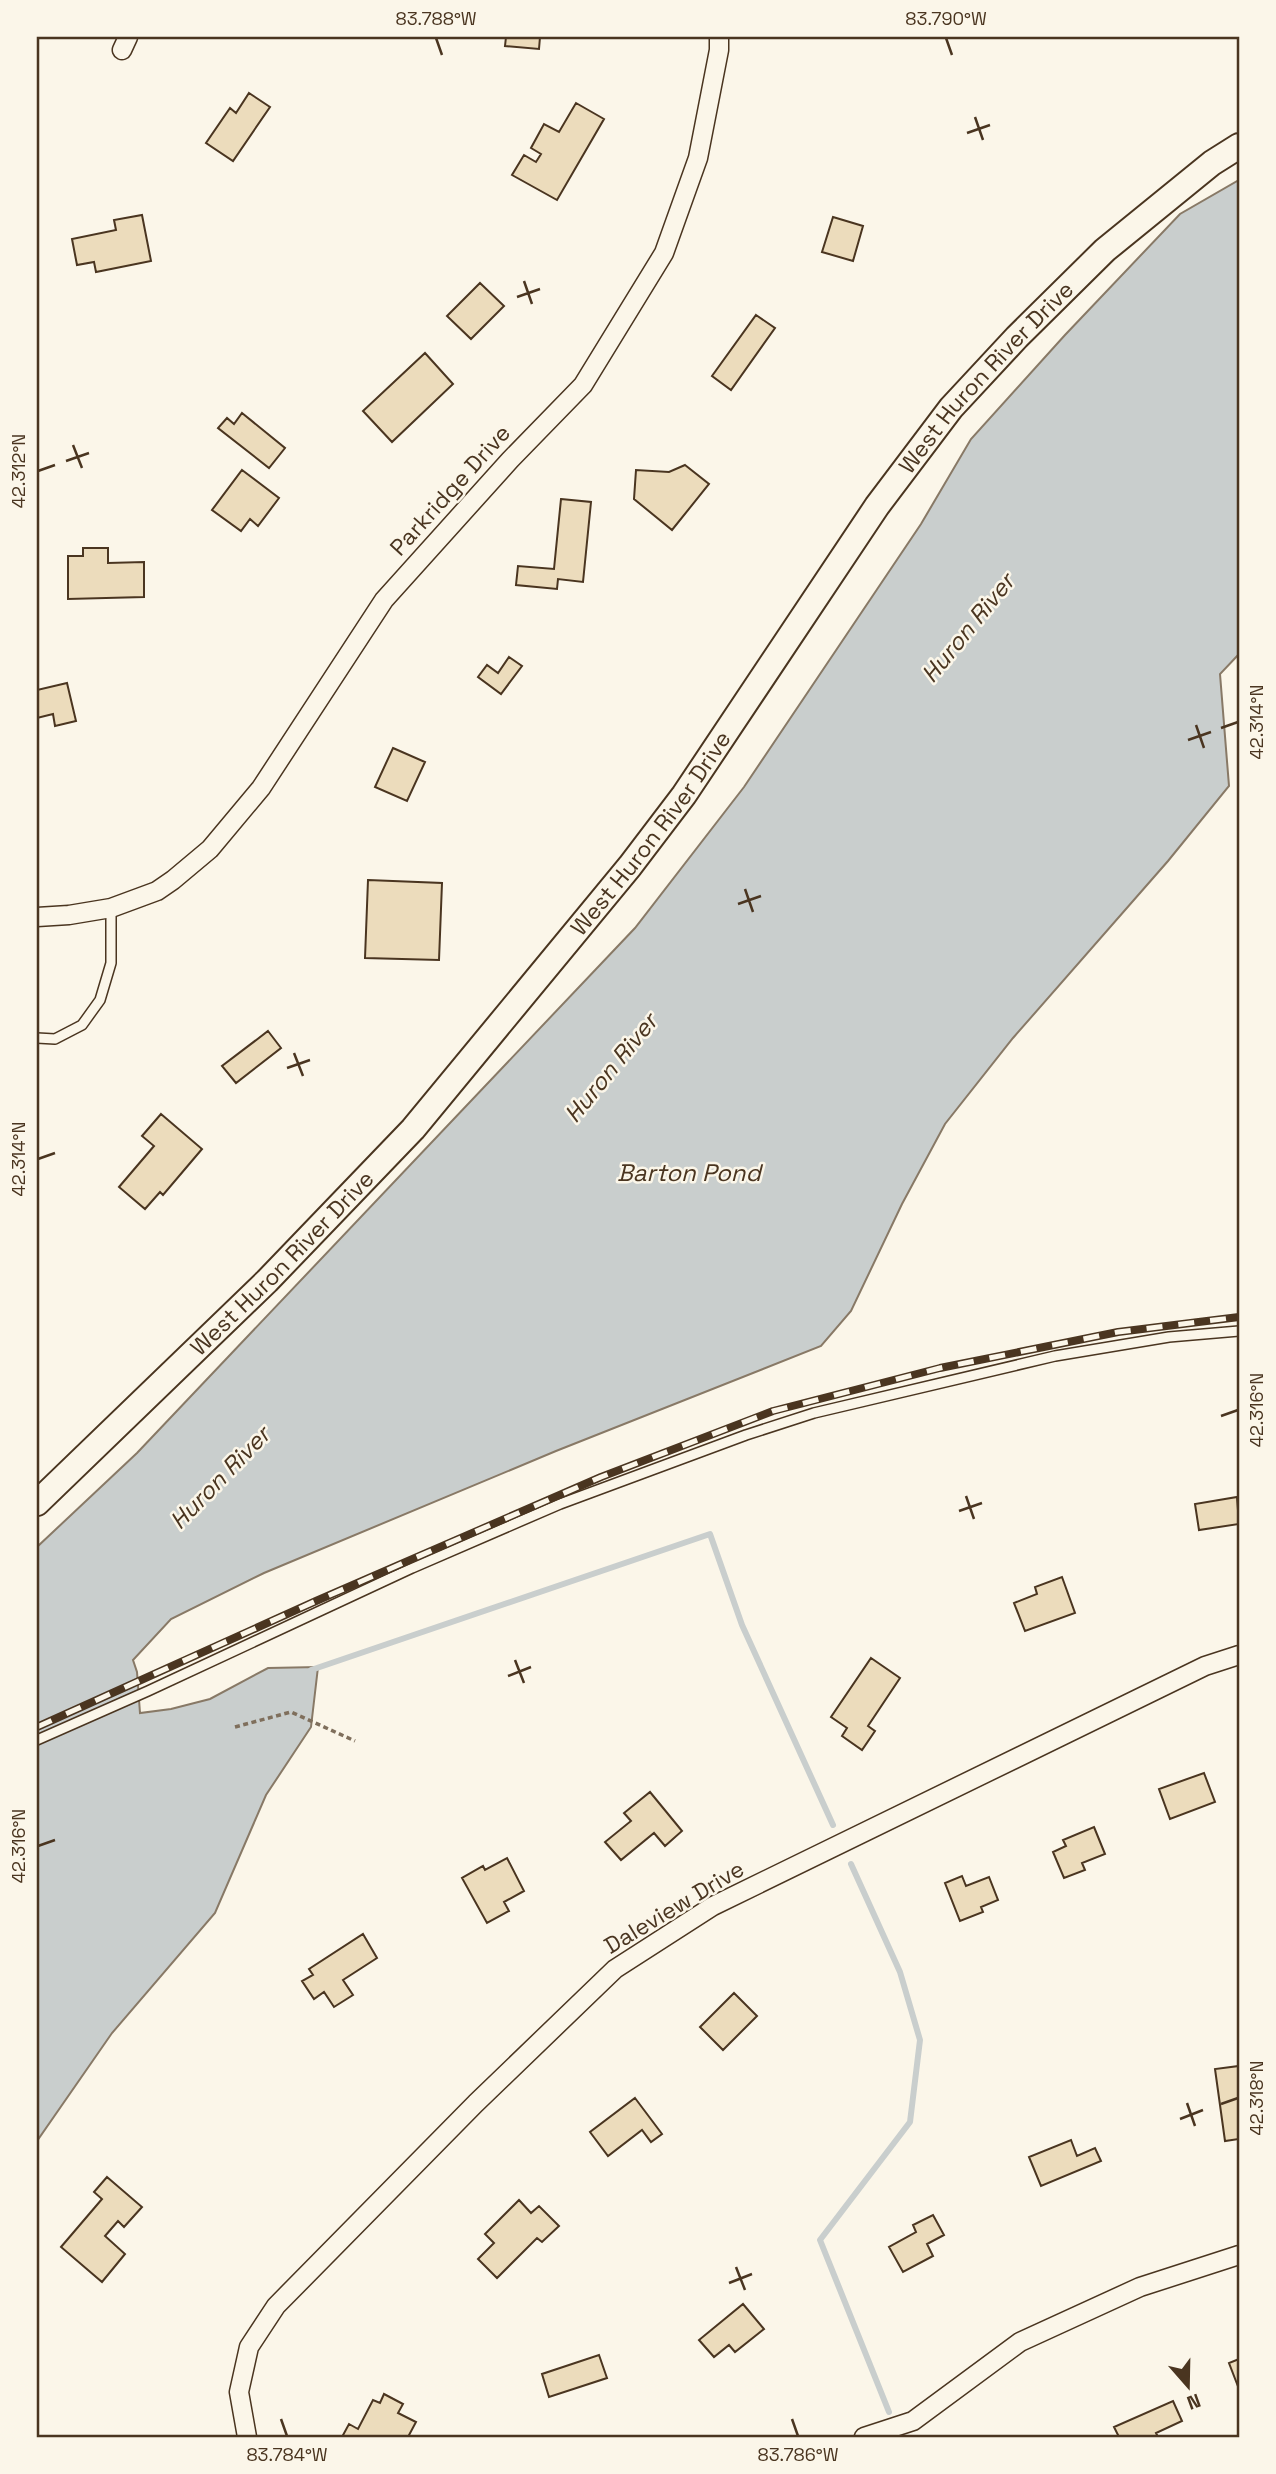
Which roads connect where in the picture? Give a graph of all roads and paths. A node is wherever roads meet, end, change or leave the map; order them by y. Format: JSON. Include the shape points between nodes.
{"nodes":[{"id":1,"x":719,"y":37,"type":"edge"},
{"id":2,"x":1239,"y":146,"type":"edge"},
{"id":3,"x":111,"y":908,"type":"junction"},
{"id":4,"x":37,"y":917,"type":"edge"},
{"id":5,"x":37,"y":1038,"type":"edge"},
{"id":6,"x":1239,"y":1331,"type":"edge"},
{"id":7,"x":37,"y":1503,"type":"edge"},
{"id":8,"x":1239,"y":1655,"type":"edge"},
{"id":9,"x":235,"y":1727,"type":"dead end"},
{"id":10,"x":37,"y":1740,"type":"edge"},
{"id":11,"x":355,"y":1741,"type":"dead end"},
{"id":12,"x":1239,"y":2255,"type":"edge"},
{"id":13,"x":247,"y":2437,"type":"edge"},
{"id":14,"x":864,"y":2437,"type":"edge"}],
"edges":[{"from":1,"to":3,"type":"street","name":"Parkridge Drive","via":[[698,158],[664,253],[583,385],[384,600],[261,788],[210,849],[157,891]]},
{"from":2,"to":7,"type":"street","name":"West Huron River Drive","via":[[1105,250],[951,408],[877,506],[684,795],[413,1129],[267,1281]]},
{"from":3,"to":4,"type":"street","name":"Parkridge Drive"},
{"from":3,"to":5,"type":"lane","via":[[111,963],[100,1000],[82,1025],[55,1039]]},
{"from":6,"to":10,"type":"lane","via":[[1055,1356],[814,1413],[746,1435],[548,1509]]},
{"from":8,"to":13,"type":"street","name":"Daleview Drive","via":[[1205,1666],[713,1906],[615,1969],[276,2306],[249,2347],[239,2392]]},
{"from":9,"to":11,"type":"path","via":[[291,1712]]},
{"from":12,"to":14,"type":"street","via":[[1140,2287],[1020,2342],[913,2421]]}]}
